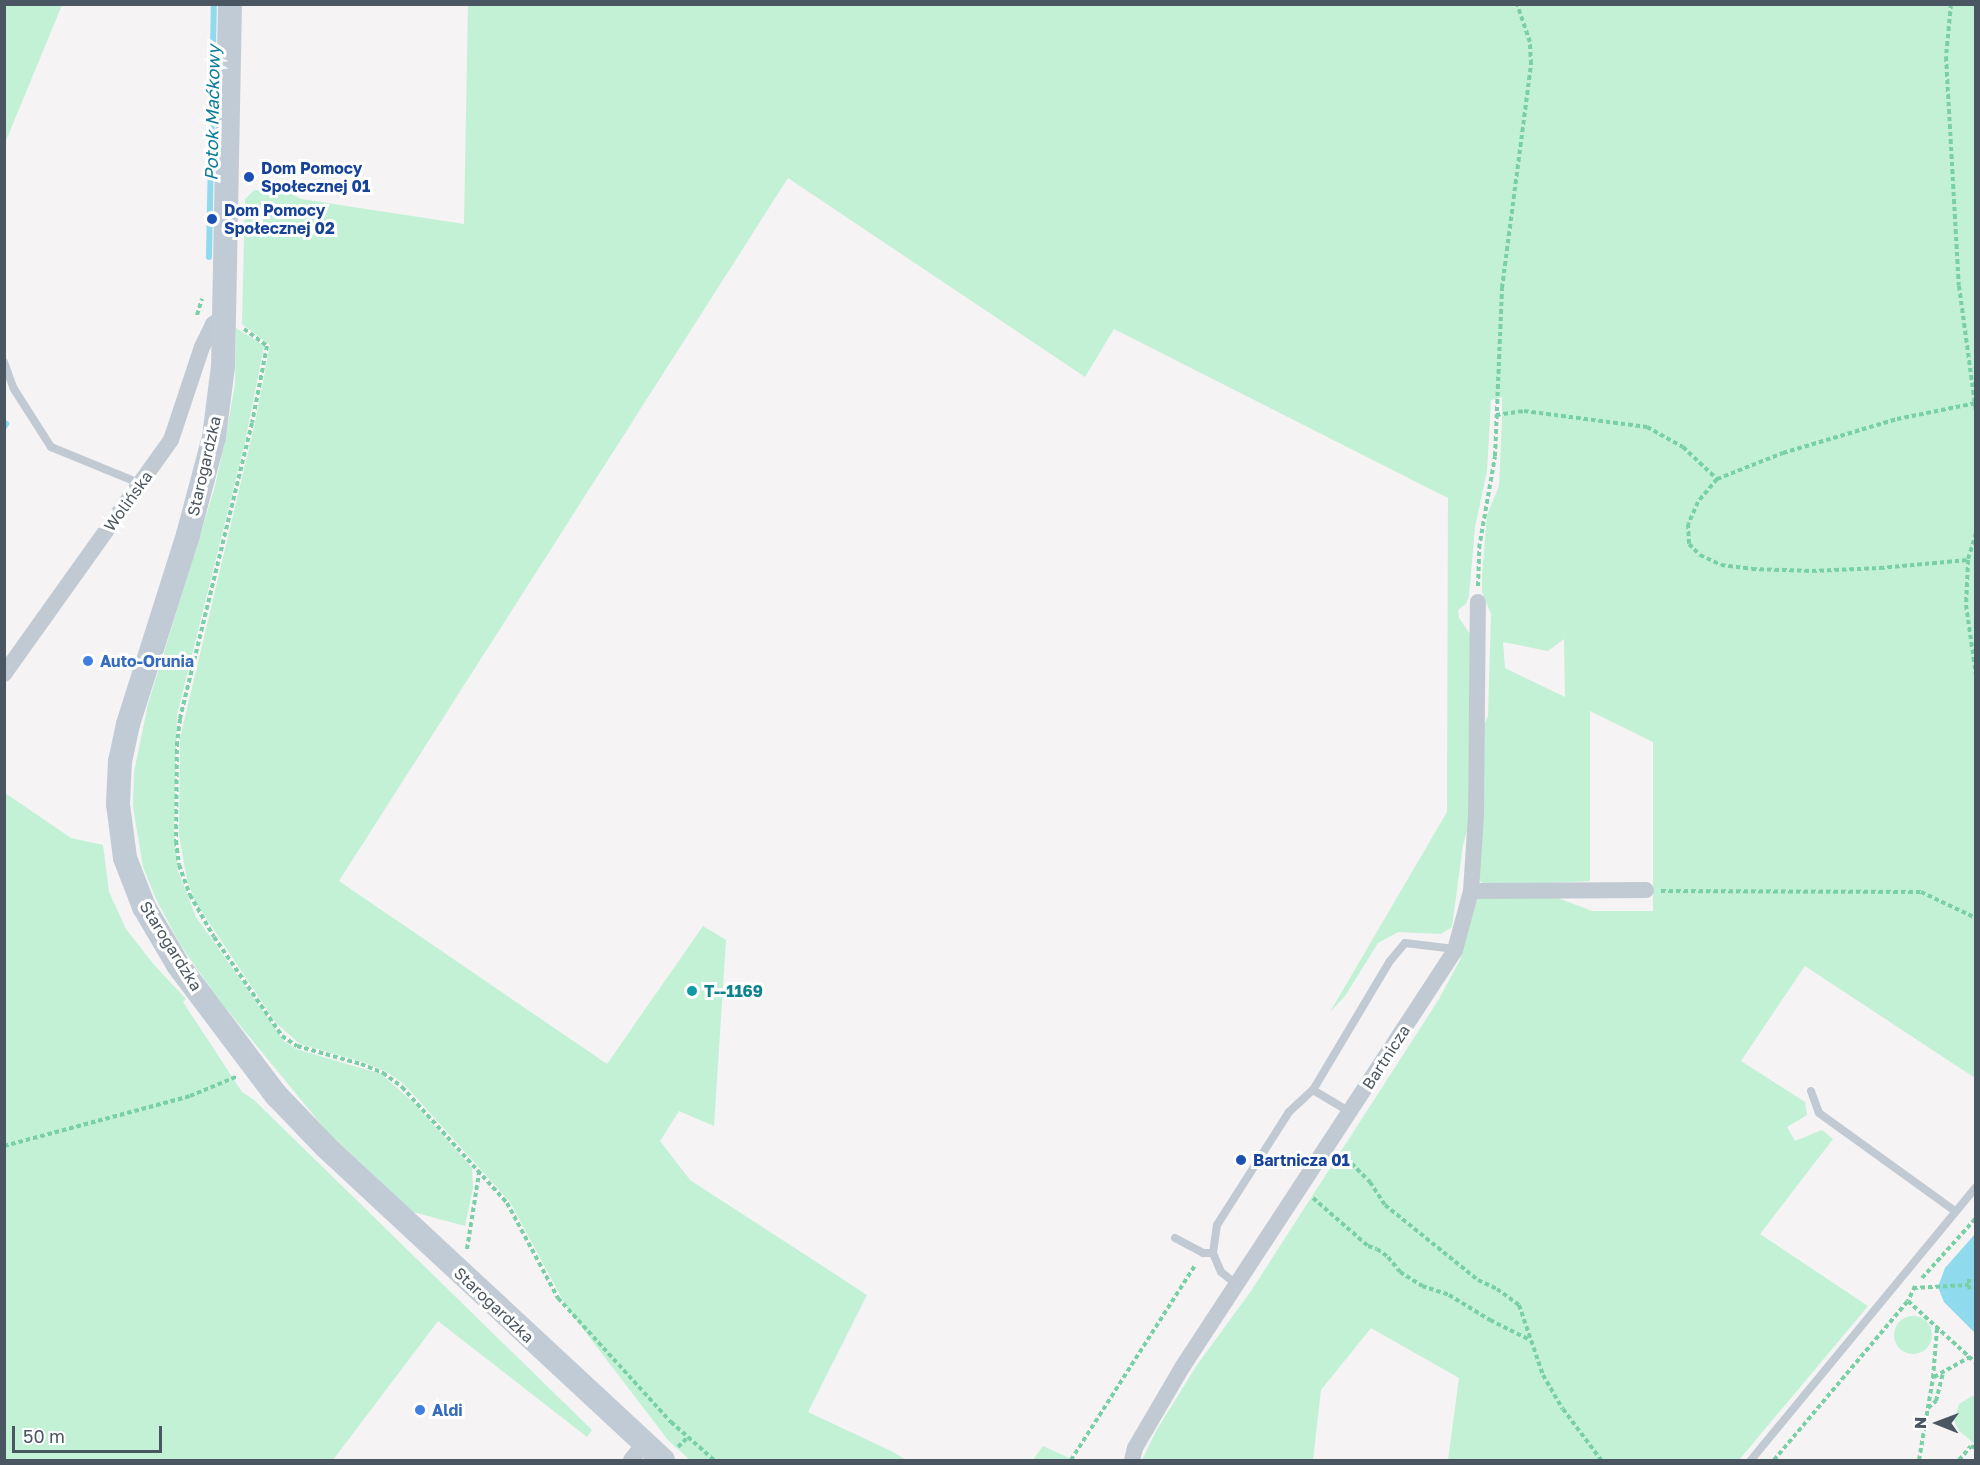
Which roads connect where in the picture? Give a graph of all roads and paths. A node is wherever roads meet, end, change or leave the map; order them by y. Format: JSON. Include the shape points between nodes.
{"nodes":[{"id":1,"x":230,"y":4,"type":"edge"},
{"id":2,"x":1517,"y":4,"type":"edge"},
{"id":3,"x":1951,"y":4,"type":"edge"},
{"id":4,"x":232,"y":321,"type":"junction"},
{"id":5,"x":4,"y":362,"type":"edge"},
{"id":6,"x":1975,"y":403,"type":"edge"},
{"id":7,"x":1976,"y":411,"type":"edge"},
{"id":8,"x":1496,"y":415,"type":"junction"},
{"id":9,"x":1717,"y":479,"type":"junction"},
{"id":10,"x":142,"y":484,"type":"junction"},
{"id":11,"x":1976,"y":533,"type":"edge"},
{"id":12,"x":1968,"y":560,"type":"junction"},
{"id":13,"x":1478,"y":574,"type":"dead end"},
{"id":14,"x":1478,"y":602,"type":"dead end"},
{"id":15,"x":4,"y":674,"type":"edge"},
{"id":16,"x":1976,"y":675,"type":"edge"},
{"id":17,"x":1470,"y":891,"type":"junction"},
{"id":18,"x":1646,"y":891,"type":"joint"},
{"id":19,"x":1976,"y":918,"type":"edge"},
{"id":20,"x":1455,"y":950,"type":"junction"},
{"id":21,"x":255,"y":1069,"type":"junction"},
{"id":22,"x":1313,"y":1090,"type":"junction"},
{"id":23,"x":1811,"y":1091,"type":"dead end"},
{"id":24,"x":1350,"y":1112,"type":"junction"},
{"id":25,"x":1330,"y":1142,"type":"junction"},
{"id":26,"x":4,"y":1146,"type":"edge"},
{"id":27,"x":479,"y":1173,"type":"junction"},
{"id":28,"x":1301,"y":1186,"type":"junction"},
{"id":29,"x":1976,"y":1187,"type":"edge"},
{"id":30,"x":1955,"y":1211,"type":"junction"},
{"id":31,"x":1976,"y":1218,"type":"edge"},
{"id":32,"x":1175,"y":1238,"type":"dead end"},
{"id":33,"x":1203,"y":1253,"type":"junction"},
{"id":34,"x":1214,"y":1253,"type":"junction"},
{"id":35,"x":462,"y":1276,"type":"junction"},
{"id":36,"x":1969,"y":1280,"type":"dead end"},
{"id":37,"x":1236,"y":1284,"type":"junction"},
{"id":38,"x":1913,"y":1288,"type":"junction"},
{"id":39,"x":1908,"y":1301,"type":"junction"},
{"id":40,"x":1937,"y":1327,"type":"junction"},
{"id":41,"x":1531,"y":1340,"type":"junction"},
{"id":42,"x":1970,"y":1357,"type":"junction"},
{"id":43,"x":1976,"y":1363,"type":"edge"},
{"id":44,"x":1943,"y":1371,"type":"junction"},
{"id":45,"x":1934,"y":1378,"type":"junction"},
{"id":46,"x":1928,"y":1408,"type":"junction"},
{"id":47,"x":1976,"y":1448,"type":"edge"},
{"id":48,"x":637,"y":1452,"type":"edge"},
{"id":49,"x":663,"y":1461,"type":"edge"},
{"id":50,"x":714,"y":1461,"type":"edge"},
{"id":51,"x":1071,"y":1461,"type":"edge"},
{"id":52,"x":1132,"y":1461,"type":"edge"},
{"id":53,"x":1601,"y":1461,"type":"edge"},
{"id":54,"x":1751,"y":1461,"type":"edge"},
{"id":55,"x":1774,"y":1461,"type":"edge"},
{"id":56,"x":1919,"y":1461,"type":"edge"},
{"id":57,"x":1959,"y":1461,"type":"edge"}],
"edges":[{"from":1,"to":4,"type":"main road","name":"Starogardzka"},
{"from":2,"to":8,"type":"path","via":[[1530,42],[1531,64],[1502,288]]},
{"from":3,"to":6,"type":"path","via":[[1946,57],[1959,286]]},
{"from":4,"to":10,"type":"street","name":"Wolińska","via":[[213,324],[171,440]]},
{"from":4,"to":21,"type":"main road","name":"Starogardzka","via":[[214,437],[188,535],[128,724],[120,761],[118,804],[125,858],[144,907],[178,964]]},
{"from":4,"to":27,"type":"path","via":[[267,346],[180,719],[176,841],[184,881],[200,916],[282,1036],[297,1046],[383,1073],[416,1101]]},
{"from":5,"to":10,"type":"lane","via":[[14,389],[51,447]]},
{"from":6,"to":7,"type":"path"},
{"from":6,"to":9,"type":"path","via":[[1896,419],[1783,453]]},
{"from":8,"to":9,"type":"path","via":[[1524,411],[1647,427],[1683,447]]},
{"from":8,"to":13,"type":"path","via":[[1496,456]]},
{"from":9,"to":12,"type":"path","via":[[1698,502],[1688,524],[1689,544],[1700,555],[1721,565],[1812,571]]},
{"from":10,"to":15,"type":"street","name":"Wolińska"},
{"from":11,"to":12,"type":"path"},
{"from":12,"to":16,"type":"path","via":[[1966,605]]},
{"from":14,"to":17,"type":"street","name":"Bartnicza","via":[[1476,816]]},
{"from":17,"to":18,"type":"street"},
{"from":17,"to":20,"type":"street","name":"Bartnicza"},
{"from":18,"to":19,"type":"path","via":[[1921,892]]},
{"from":20,"to":22,"type":"lane","via":[[1405,943],[1390,961]]},
{"from":20,"to":24,"type":"street","name":"Bartnicza"},
{"from":21,"to":26,"type":"path","via":[[190,1096]]},
{"from":21,"to":35,"type":"main road","name":"Starogardzka","via":[[326,1147]]},
{"from":22,"to":24,"type":"lane"},
{"from":22,"to":34,"type":"lane","via":[[1289,1112],[1217,1225]]},
{"from":23,"to":30,"type":"lane","via":[[1819,1113]]},
{"from":24,"to":25,"type":"street","name":"Bartnicza"},
{"from":25,"to":28,"type":"street","name":"Bartnicza"},
{"from":25,"to":41,"type":"path","via":[[1370,1182],[1385,1204],[1478,1280],[1519,1305]]},
{"from":27,"to":35,"type":"path"},
{"from":27,"to":50,"type":"path","via":[[507,1203],[558,1298],[671,1422]]},
{"from":28,"to":37,"type":"street","name":"Bartnicza"},
{"from":28,"to":41,"type":"path","via":[[1345,1228],[1388,1257],[1400,1272]]},
{"from":29,"to":30,"type":"lane"},
{"from":30,"to":54,"type":"lane"},
{"from":31,"to":38,"type":"path"},
{"from":32,"to":33,"type":"lane"},
{"from":33,"to":34,"type":"lane"},
{"from":33,"to":51,"type":"path"},
{"from":34,"to":37,"type":"lane","via":[[1221,1272]]},
{"from":35,"to":48,"type":"main road","name":"Starogardzka"},
{"from":36,"to":38,"type":"path","via":[[1970,1288]]},
{"from":37,"to":52,"type":"street","name":"Bartnicza","via":[[1183,1366],[1135,1448]]},
{"from":38,"to":39,"type":"path"},
{"from":39,"to":40,"type":"path"},
{"from":39,"to":55,"type":"path"},
{"from":40,"to":42,"type":"path"},
{"from":40,"to":45,"type":"path"},
{"from":41,"to":53,"type":"path","via":[[1543,1375]]},
{"from":42,"to":43,"type":"path"},
{"from":42,"to":44,"type":"path"},
{"from":44,"to":45,"type":"path"},
{"from":44,"to":46,"type":"path","via":[[1936,1401]]},
{"from":45,"to":46,"type":"path"},
{"from":46,"to":56,"type":"path"},
{"from":47,"to":57,"type":"path","via":[[1971,1446]]},
{"from":48,"to":49,"type":"main road","name":"Starogardzka"}]}
